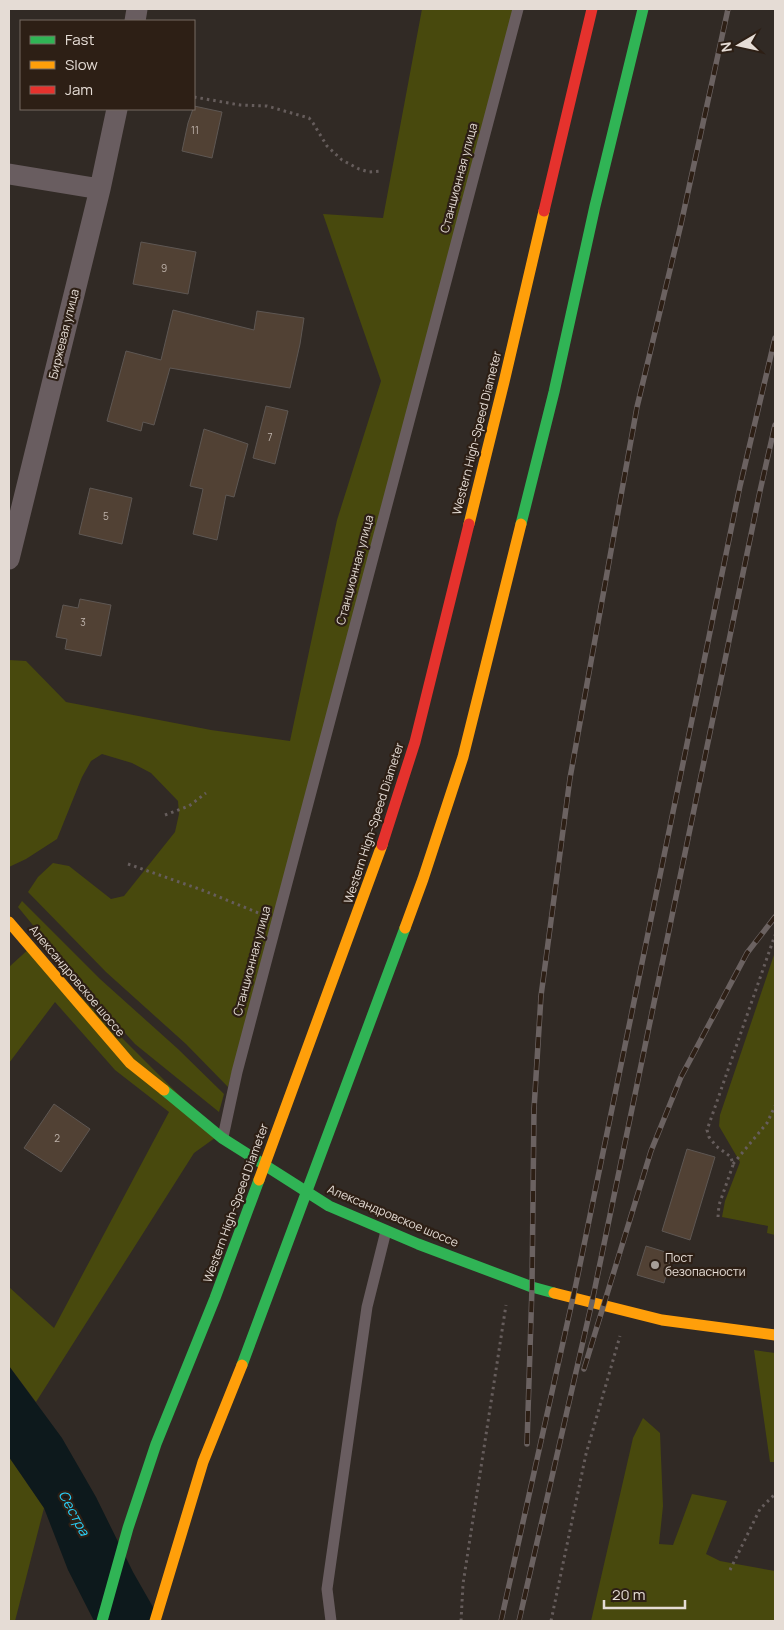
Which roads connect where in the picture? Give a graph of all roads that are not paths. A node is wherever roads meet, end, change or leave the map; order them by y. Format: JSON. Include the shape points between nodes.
{"nodes":[{"id":1,"x":518,"y":9,"type":"edge"},
{"id":2,"x":592,"y":9,"type":"edge"},
{"id":3,"x":643,"y":9,"type":"edge"},
{"id":4,"x":117,"y":110,"type":"edge"},
{"id":5,"x":9,"y":174,"type":"edge"},
{"id":6,"x":100,"y":189,"type":"junction"},
{"id":7,"x":9,"y":559,"type":"edge"},
{"id":8,"x":9,"y":922,"type":"edge"},
{"id":9,"x":222,"y":1138,"type":"junction"},
{"id":10,"x":386,"y":1231,"type":"junction"},
{"id":11,"x":775,"y":1335,"type":"edge"},
{"id":12,"x":102,"y":1621,"type":"edge"},
{"id":13,"x":155,"y":1621,"type":"edge"},
{"id":14,"x":331,"y":1621,"type":"edge"}],
"edges":[{"from":1,"to":9,"type":"lane","name":"Станционная улица"},
{"from":2,"to":12,"type":"main road","name":"Western High-Speed Diameter","via":[[504,382],[409,760],[367,890],[215,1298],[156,1444]]},
{"from":3,"to":13,"type":"main road","via":[[554,392],[463,757],[416,898],[260,1319],[203,1462]]},
{"from":4,"to":6,"type":"street","name":"Биржевая улица"},
{"from":5,"to":6,"type":"street"},
{"from":6,"to":7,"type":"street","name":"Биржевая улица"},
{"from":8,"to":9,"type":"main road","name":"Александровское шоссе","via":[[130,1063]]},
{"from":9,"to":10,"type":"main road","name":"Александровское шоссе","via":[[329,1206]]},
{"from":10,"to":11,"type":"main road","name":"Александровское шоссе","via":[[532,1287],[662,1320]]},
{"from":10,"to":14,"type":"lane","via":[[367,1307],[327,1588]]}]}
